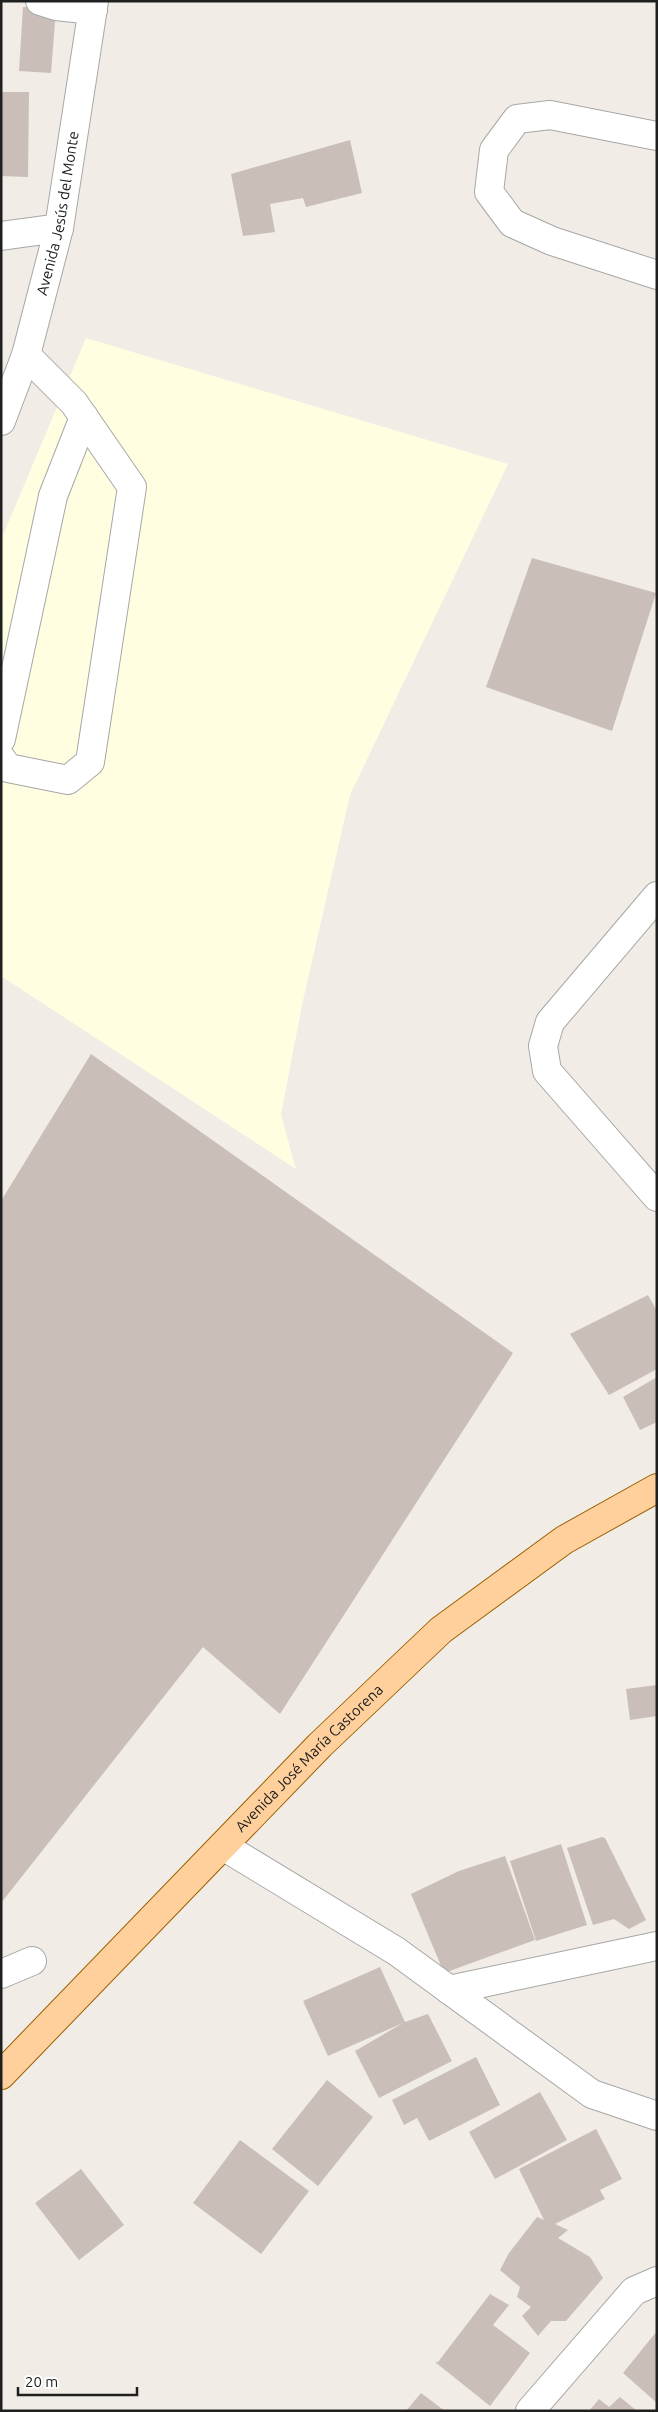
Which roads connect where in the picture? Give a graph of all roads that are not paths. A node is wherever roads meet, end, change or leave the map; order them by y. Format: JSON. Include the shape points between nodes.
{"nodes":[{"id":1,"x":40,"y":1,"type":"edge"},
{"id":2,"x":94,"y":5,"type":"edge"},
{"id":3,"x":657,"y":136,"type":"edge"},
{"id":4,"x":59,"y":228,"type":"junction"},
{"id":5,"x":1,"y":236,"type":"edge"},
{"id":6,"x":657,"y":275,"type":"edge"},
{"id":7,"x":26,"y":355,"type":"junction"},
{"id":8,"x":84,"y":417,"type":"junction"},
{"id":9,"x":1,"y":421,"type":"edge"},
{"id":10,"x":1,"y":739,"type":"edge"},
{"id":11,"x":1,"y":758,"type":"edge"},
{"id":12,"x":657,"y":896,"type":"edge"},
{"id":13,"x":657,"y":1196,"type":"edge"},
{"id":14,"x":657,"y":1488,"type":"edge"},
{"id":15,"x":223,"y":1846,"type":"junction"},
{"id":16,"x":657,"y":1946,"type":"edge"},
{"id":17,"x":32,"y":1961,"type":"dead end"},
{"id":18,"x":1,"y":1974,"type":"edge"},
{"id":19,"x":449,"y":1990,"type":"junction"},
{"id":20,"x":1,"y":2074,"type":"edge"},
{"id":21,"x":657,"y":2116,"type":"edge"},
{"id":22,"x":657,"y":2281,"type":"edge"},
{"id":23,"x":530,"y":2411,"type":"edge"}],
"edges":[{"from":1,"to":2,"type":"street","via":[[56,6]]},
{"from":2,"to":4,"type":"street","name":"Avenida Jesús del Monte"},
{"from":3,"to":6,"type":"street","via":[[550,115],[517,119],[494,150],[489,192],[512,223],[552,241]]},
{"from":4,"to":5,"type":"street"},
{"from":4,"to":7,"type":"street","name":"Avenida Jesús del Monte"},
{"from":7,"to":8,"type":"street"},
{"from":7,"to":9,"type":"street","name":"Avenida Jesús del Monte"},
{"from":8,"to":10,"type":"street","via":[[53,496]]},
{"from":8,"to":11,"type":"street","via":[[132,487],[90,762],[68,780],[8,768]]},
{"from":12,"to":13,"type":"street","via":[[550,1022],[543,1046],[547,1071]]},
{"from":14,"to":15,"type":"main road","name":"Avenida José María Castorena","via":[[564,1540],[441,1630],[320,1744]]},
{"from":15,"to":19,"type":"street","via":[[396,1951]]},
{"from":15,"to":20,"type":"main road","name":"Avenida José María Castorena"},
{"from":16,"to":19,"type":"street"},
{"from":17,"to":18,"type":"street"},
{"from":19,"to":21,"type":"street","via":[[592,2094]]},
{"from":22,"to":23,"type":"street","via":[[634,2292]]}]}
